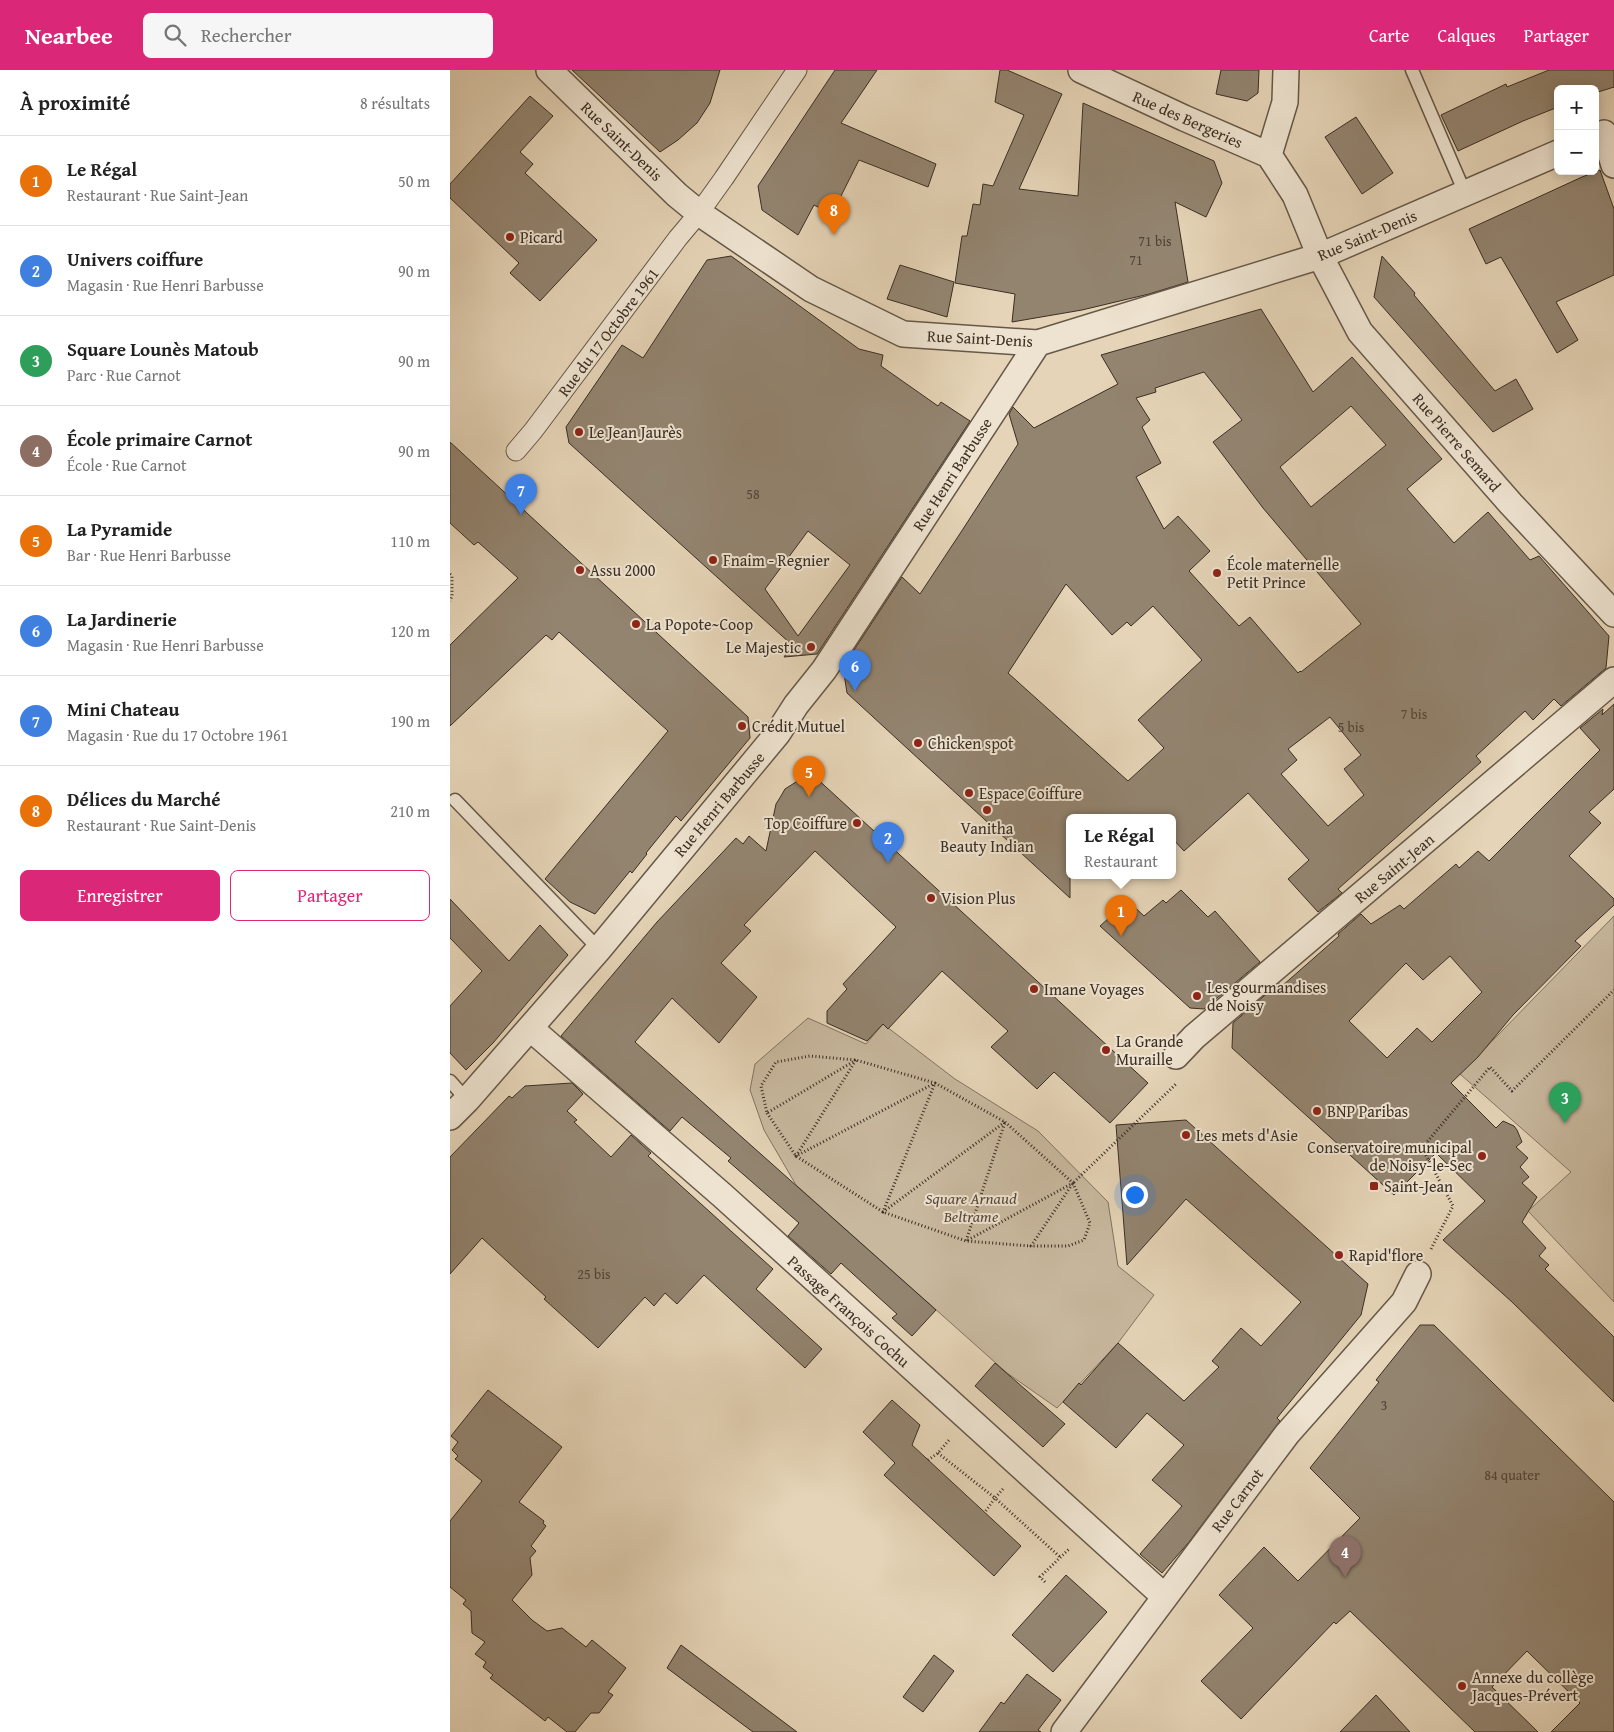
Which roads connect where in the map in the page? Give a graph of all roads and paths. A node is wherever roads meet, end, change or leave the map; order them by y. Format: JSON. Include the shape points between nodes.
{"nodes":[{"id":1,"x":548,"y":70,"type":"edge"},
{"id":2,"x":797,"y":70,"type":"edge"},
{"id":3,"x":1081,"y":70,"type":"edge"},
{"id":4,"x":1286,"y":70,"type":"edge"},
{"id":5,"x":1412,"y":70,"type":"edge"},
{"id":6,"x":1604,"y":134,"type":"edge"},
{"id":7,"x":1269,"y":155,"type":"junction"},
{"id":8,"x":1554,"y":155,"type":"edge"},
{"id":9,"x":1614,"y":165,"type":"edge"},
{"id":10,"x":1465,"y":193,"type":"junction"},
{"id":11,"x":699,"y":213,"type":"junction"},
{"id":12,"x":1320,"y":256,"type":"junction"},
{"id":13,"x":1038,"y":343,"type":"junction"},
{"id":14,"x":516,"y":451,"type":"dead end"},
{"id":15,"x":450,"y":574,"type":"edge"},
{"id":16,"x":450,"y":601,"type":"edge"},
{"id":17,"x":1614,"y":614,"type":"edge"},
{"id":18,"x":1614,"y":680,"type":"edge"},
{"id":19,"x":455,"y":800,"type":"dead end"},
{"id":20,"x":599,"y":949,"type":"junction"},
{"id":21,"x":1614,"y":990,"type":"edge"},
{"id":22,"x":530,"y":1028,"type":"junction"},
{"id":23,"x":1176,"y":1056,"type":"dead end"},
{"id":24,"x":856,"y":1060,"type":"junction"},
{"id":25,"x":450,"y":1082,"type":"edge"},
{"id":26,"x":935,"y":1083,"type":"junction"},
{"id":27,"x":1177,"y":1084,"type":"dead end"},
{"id":28,"x":458,"y":1108,"type":"edge"},
{"id":29,"x":767,"y":1113,"type":"junction"},
{"id":30,"x":1005,"y":1122,"type":"junction"},
{"id":31,"x":796,"y":1156,"type":"junction"},
{"id":32,"x":1073,"y":1183,"type":"junction"},
{"id":33,"x":883,"y":1212,"type":"junction"},
{"id":34,"x":966,"y":1241,"type":"junction"},
{"id":35,"x":1031,"y":1246,"type":"junction"},
{"id":36,"x":1418,"y":1274,"type":"joint"},
{"id":37,"x":938,"y":1453,"type":"dead end"},
{"id":38,"x":1021,"y":1468,"type":"junction"},
{"id":39,"x":995,"y":1498,"type":"junction"},
{"id":40,"x":985,"y":1512,"type":"dead end"},
{"id":41,"x":1089,"y":1529,"type":"junction"},
{"id":42,"x":1060,"y":1557,"type":"junction"},
{"id":43,"x":1045,"y":1582,"type":"dead end"},
{"id":44,"x":1164,"y":1597,"type":"junction"},
{"id":45,"x":1064,"y":1732,"type":"edge"}],
"edges":[{"from":1,"to":11,"type":"street","name":"Rue Saint-Denis","via":[[676,195]]},
{"from":2,"to":11,"type":"street","name":"Rue du 17 Octobre 1961"},
{"from":3,"to":7,"type":"street","name":"Rue des Bergeries"},
{"from":4,"to":7,"type":"street","via":[[1286,102]]},
{"from":5,"to":10,"type":"lane"},
{"from":6,"to":9,"type":"street"},
{"from":7,"to":12,"type":"street","name":"Rue Pierre Semard","via":[[1295,195]]},
{"from":8,"to":10,"type":"street","name":"Rue Saint-Denis"},
{"from":10,"to":12,"type":"street","name":"Rue Saint-Denis"},
{"from":11,"to":13,"type":"street","name":"Rue Saint-Denis","via":[[811,289],[904,334]]},
{"from":11,"to":14,"type":"street","name":"Rue du 17 Octobre 1961"},
{"from":12,"to":13,"type":"street","name":"Rue Saint-Denis"},
{"from":12,"to":17,"type":"street","name":"Rue Pierre Semard","via":[[1360,332],[1511,504]]},
{"from":13,"to":20,"type":"street","name":"Rue Henri Barbusse","via":[[824,670],[778,733]]},
{"from":15,"to":16,"type":"path"},
{"from":18,"to":23,"type":"street","name":"Rue Saint-Jean","via":[[1194,1037]]},
{"from":19,"to":20,"type":"lane"},
{"from":20,"to":22,"type":"street","name":"Rue Henri Barbusse"},
{"from":21,"to":36,"type":"path","via":[[1512,1091],[1490,1067],[1422,1148],[1453,1206]]},
{"from":22,"to":28,"type":"street","name":"Rue Henri Barbusse"},
{"from":22,"to":38,"type":"street","name":"Passage François Cochu","via":[[723,1196]]},
{"from":24,"to":26,"type":"path"},
{"from":24,"to":29,"type":"path"},
{"from":24,"to":29,"type":"path","via":[[810,1056],[776,1062],[761,1086]]},
{"from":24,"to":31,"type":"path"},
{"from":25,"to":28,"type":"lane"},
{"from":26,"to":30,"type":"path"},
{"from":26,"to":31,"type":"path"},
{"from":26,"to":33,"type":"path"},
{"from":27,"to":32,"type":"path"},
{"from":29,"to":31,"type":"path"},
{"from":30,"to":32,"type":"path"},
{"from":30,"to":33,"type":"path"},
{"from":30,"to":34,"type":"path"},
{"from":31,"to":33,"type":"path"},
{"from":32,"to":34,"type":"path"},
{"from":32,"to":35,"type":"path"},
{"from":32,"to":35,"type":"path","via":[[1090,1223],[1084,1240],[1068,1246]]},
{"from":33,"to":34,"type":"path"},
{"from":34,"to":35,"type":"path"},
{"from":36,"to":44,"type":"street","name":"Rue Carnot","via":[[1404,1302],[1287,1434]]},
{"from":37,"to":39,"type":"path"},
{"from":38,"to":39,"type":"path"},
{"from":38,"to":41,"type":"street","name":"Passage François Cochu"},
{"from":39,"to":40,"type":"path"},
{"from":39,"to":42,"type":"path"},
{"from":41,"to":42,"type":"path"},
{"from":41,"to":44,"type":"street","name":"Passage François Cochu"},
{"from":42,"to":43,"type":"path","via":[[1040,1577]]},
{"from":44,"to":45,"type":"street","name":"Rue Carnot"}]}
